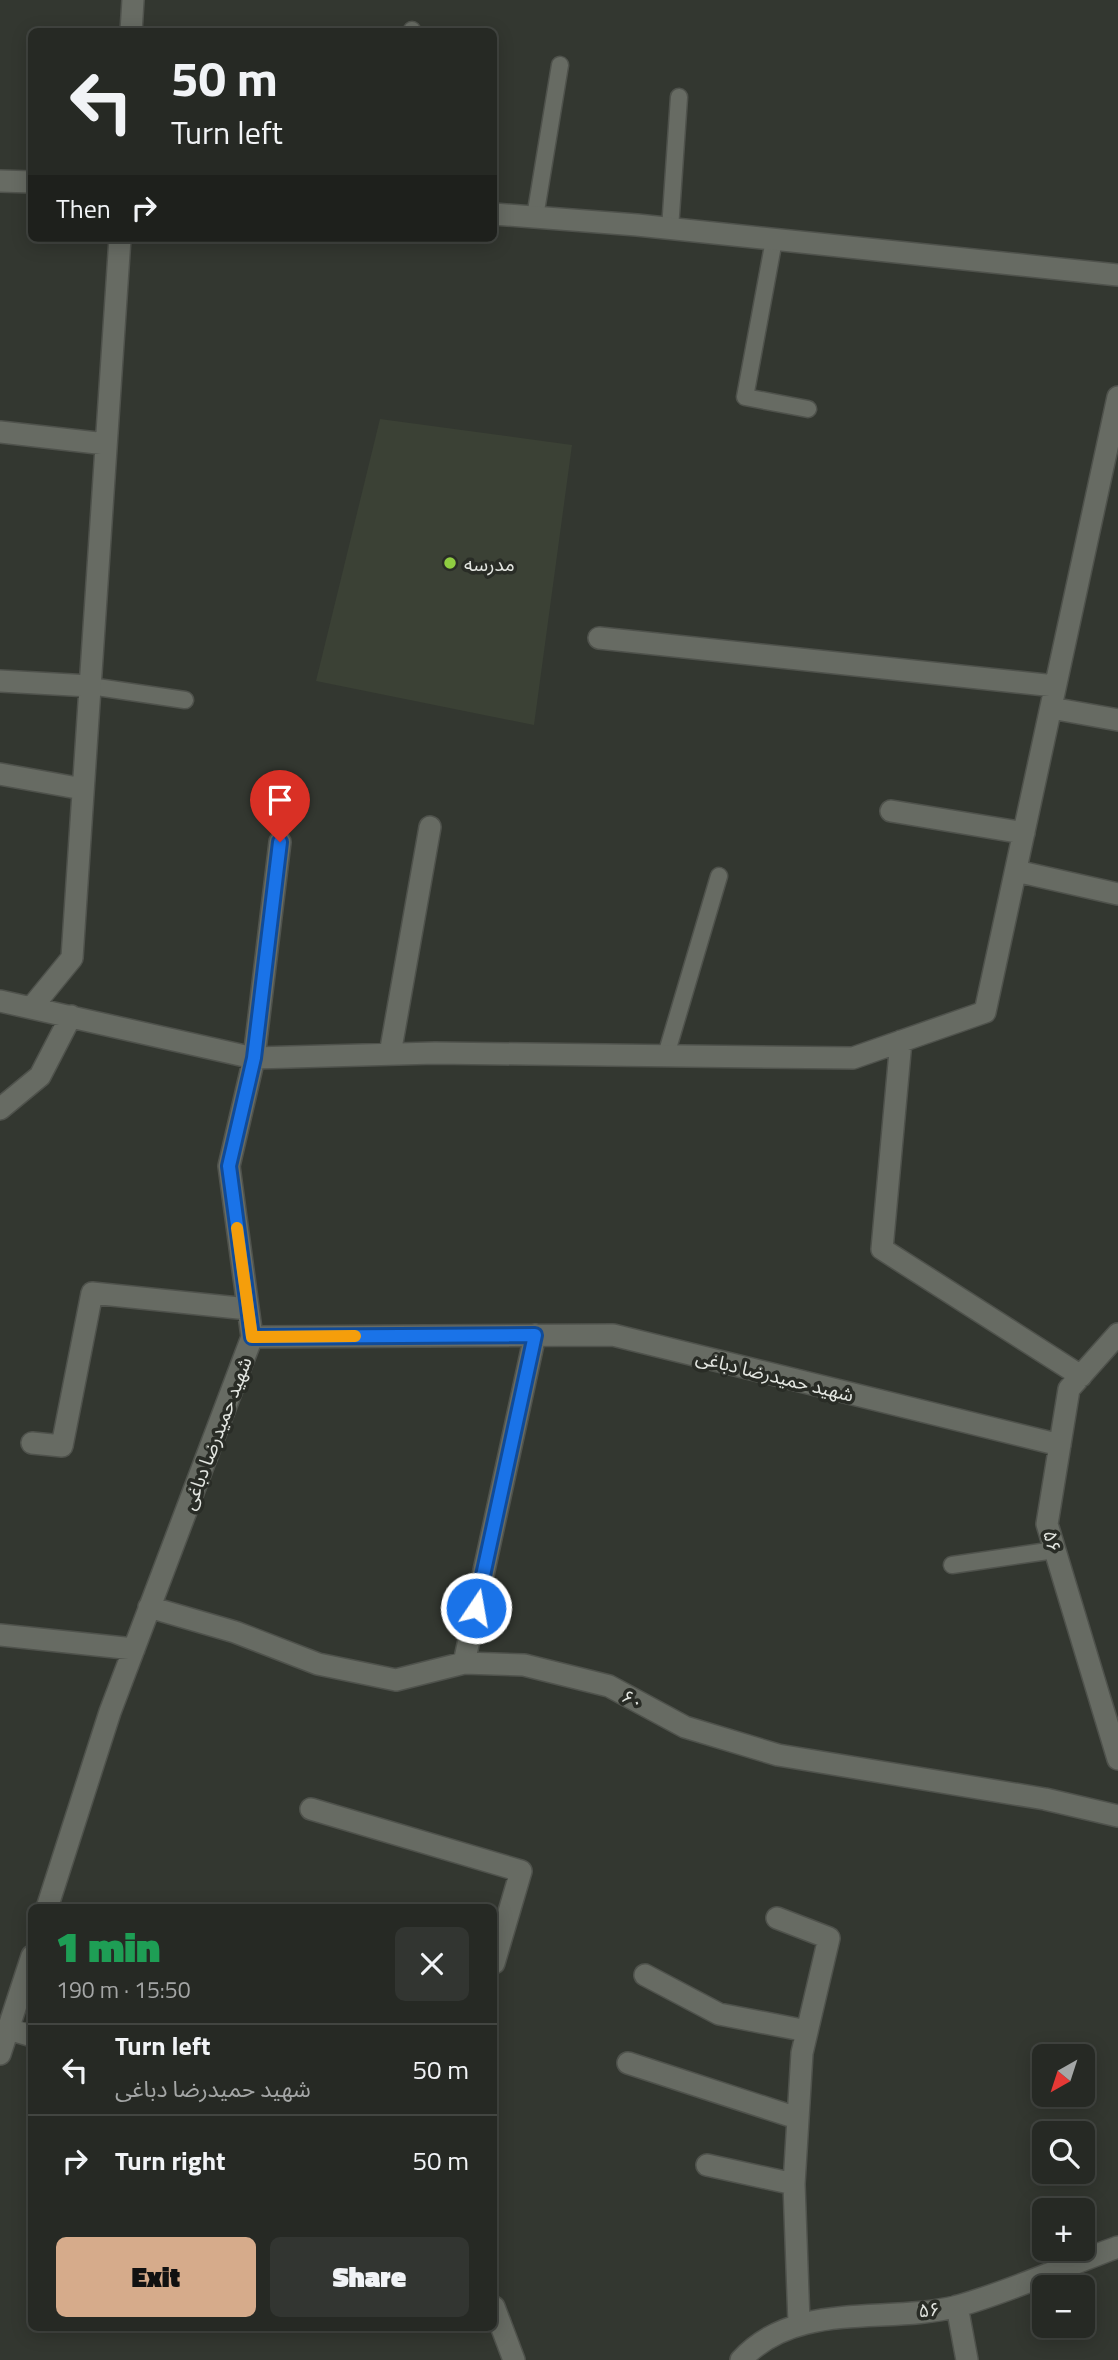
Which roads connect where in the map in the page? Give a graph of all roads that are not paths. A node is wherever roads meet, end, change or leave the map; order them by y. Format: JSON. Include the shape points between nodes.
{"nodes":[{"id":1,"x":133,"y":0,"type":"edge"},
{"id":2,"x":131,"y":28,"type":"edge"},
{"id":3,"x":559,"y":65,"type":"dead end"},
{"id":4,"x":679,"y":97,"type":"dead end"},
{"id":5,"x":0,"y":181,"type":"edge"},
{"id":6,"x":28,"y":182,"type":"edge"},
{"id":7,"x":497,"y":214,"type":"edge"},
{"id":8,"x":535,"y":218,"type":"junction"},
{"id":9,"x":670,"y":229,"type":"junction"},
{"id":10,"x":774,"y":240,"type":"junction"},
{"id":11,"x":120,"y":242,"type":"edge"},
{"id":12,"x":1118,"y":275,"type":"edge"},
{"id":13,"x":1118,"y":397,"type":"edge"},
{"id":14,"x":808,"y":409,"type":"dead end"},
{"id":15,"x":0,"y":432,"type":"edge"},
{"id":16,"x":106,"y":444,"type":"junction"},
{"id":17,"x":599,"y":638,"type":"dead end"},
{"id":18,"x":0,"y":681,"type":"edge"},
{"id":19,"x":90,"y":686,"type":"junction"},
{"id":20,"x":1055,"y":686,"type":"junction"},
{"id":21,"x":185,"y":700,"type":"dead end"},
{"id":22,"x":1051,"y":708,"type":"junction"},
{"id":23,"x":1118,"y":720,"type":"edge"},
{"id":24,"x":0,"y":774,"type":"edge"},
{"id":25,"x":83,"y":789,"type":"junction"},
{"id":26,"x":891,"y":811,"type":"dead end"},
{"id":27,"x":430,"y":827,"type":"dead end"},
{"id":28,"x":1024,"y":833,"type":"junction"},
{"id":29,"x":280,"y":842,"type":"dead end"},
{"id":30,"x":1016,"y":871,"type":"junction"},
{"id":31,"x":719,"y":876,"type":"dead end"},
{"id":32,"x":1118,"y":894,"type":"edge"},
{"id":33,"x":0,"y":1001,"type":"edge"},
{"id":34,"x":32,"y":1007,"type":"junction"},
{"id":35,"x":71,"y":1016,"type":"junction"},
{"id":36,"x":901,"y":1041,"type":"junction"},
{"id":37,"x":390,"y":1054,"type":"junction"},
{"id":38,"x":666,"y":1055,"type":"junction"},
{"id":39,"x":254,"y":1058,"type":"junction"},
{"id":40,"x":0,"y":1109,"type":"edge"},
{"id":41,"x":248,"y":1309,"type":"junction"},
{"id":42,"x":1118,"y":1334,"type":"edge"},
{"id":43,"x":535,"y":1335,"type":"junction"},
{"id":44,"x":252,"y":1337,"type":"junction"},
{"id":45,"x":1081,"y":1376,"type":"junction"},
{"id":46,"x":32,"y":1443,"type":"dead end"},
{"id":47,"x":1060,"y":1445,"type":"junction"},
{"id":48,"x":1055,"y":1550,"type":"junction"},
{"id":49,"x":952,"y":1565,"type":"dead end"},
{"id":50,"x":149,"y":1607,"type":"junction"},
{"id":51,"x":0,"y":1635,"type":"edge"},
{"id":52,"x":134,"y":1649,"type":"junction"},
{"id":53,"x":464,"y":1663,"type":"junction"},
{"id":54,"x":1118,"y":1759,"type":"edge"},
{"id":55,"x":311,"y":1809,"type":"dead end"},
{"id":56,"x":1118,"y":1816,"type":"edge"},
{"id":57,"x":48,"y":1904,"type":"edge"},
{"id":58,"x":777,"y":1918,"type":"dead end"},
{"id":59,"x":497,"y":1953,"type":"edge"},
{"id":60,"x":28,"y":1968,"type":"edge"},
{"id":61,"x":645,"y":1975,"type":"dead end"},
{"id":62,"x":8,"y":2029,"type":"junction"},
{"id":63,"x":807,"y":2031,"type":"junction"},
{"id":64,"x":28,"y":2035,"type":"edge"},
{"id":65,"x":0,"y":2054,"type":"edge"},
{"id":66,"x":628,"y":2063,"type":"dead end"},
{"id":67,"x":797,"y":2118,"type":"junction"},
{"id":68,"x":707,"y":2165,"type":"dead end"},
{"id":69,"x":794,"y":2184,"type":"junction"},
{"id":70,"x":1118,"y":2247,"type":"edge"},
{"id":71,"x":957,"y":2306,"type":"junction"},
{"id":72,"x":497,"y":2315,"type":"edge"},
{"id":73,"x":799,"y":2323,"type":"junction"},
{"id":74,"x":514,"y":2360,"type":"edge"},
{"id":75,"x":741,"y":2360,"type":"edge"},
{"id":76,"x":967,"y":2360,"type":"edge"}],
"edges":[{"from":1,"to":2,"type":"street"},
{"from":3,"to":8,"type":"lane"},
{"from":4,"to":9,"type":"lane"},
{"from":5,"to":6,"type":"street"},
{"from":7,"to":8,"type":"street"},
{"from":8,"to":9,"type":"street"},
{"from":9,"to":10,"type":"street"},
{"from":10,"to":12,"type":"street"},
{"from":10,"to":14,"type":"lane","via":[[745,397]]},
{"from":11,"to":16,"type":"street"},
{"from":13,"to":20,"type":"street"},
{"from":15,"to":16,"type":"street"},
{"from":16,"to":19,"type":"street"},
{"from":17,"to":20,"type":"street"},
{"from":18,"to":19,"type":"street"},
{"from":19,"to":21,"type":"lane"},
{"from":19,"to":25,"type":"street"},
{"from":20,"to":22,"type":"street"},
{"from":22,"to":23,"type":"street"},
{"from":22,"to":28,"type":"street"},
{"from":24,"to":25,"type":"street"},
{"from":25,"to":34,"type":"street","via":[[72,958]]},
{"from":26,"to":28,"type":"street"},
{"from":27,"to":37,"type":"street"},
{"from":28,"to":30,"type":"street"},
{"from":29,"to":39,"type":"street"},
{"from":30,"to":32,"type":"street"},
{"from":30,"to":36,"type":"street","via":[[985,1012]]},
{"from":31,"to":38,"type":"lane"},
{"from":33,"to":34,"type":"street"},
{"from":34,"to":35,"type":"street"},
{"from":35,"to":39,"type":"street"},
{"from":35,"to":40,"type":"street","via":[[40,1076]]},
{"from":36,"to":38,"type":"street","via":[[853,1058]]},
{"from":36,"to":45,"type":"street","via":[[883,1249]]},
{"from":37,"to":38,"type":"street"},
{"from":37,"to":39,"type":"street"},
{"from":39,"to":41,"type":"street","via":[[229,1166]]},
{"from":41,"to":44,"type":"street"},
{"from":41,"to":46,"type":"street","via":[[92,1293],[62,1446]]},
{"from":42,"to":45,"type":"street","name":"۵۶"},
{"from":43,"to":44,"type":"street","name":"شهید حمیدرضا دباغی"},
{"from":43,"to":47,"type":"street","name":"شهید حمیدرضا دباغی","via":[[613,1335]]},
{"from":43,"to":53,"type":"street"},
{"from":44,"to":50,"type":"street","name":"شهید حمیدرضا دباغی"},
{"from":45,"to":47,"type":"street","name":"۵۶","via":[[1069,1389]]},
{"from":47,"to":48,"type":"street","name":"۵۶","via":[[1047,1524]]},
{"from":48,"to":49,"type":"lane"},
{"from":48,"to":54,"type":"street","name":"۵۶"},
{"from":50,"to":52,"type":"street","name":"شهید حمیدرضا دباغی"},
{"from":50,"to":53,"type":"street","name":"۶۰","via":[[235,1632],[318,1664],[396,1680]]},
{"from":51,"to":52,"type":"street"},
{"from":52,"to":57,"type":"street","name":"شهید حمیدرضا دباغی"},
{"from":53,"to":56,"type":"street","name":"۶۰","via":[[524,1665],[608,1686],[685,1727],[778,1755],[1045,1799]]},
{"from":55,"to":59,"type":"street","via":[[521,1871]]},
{"from":58,"to":63,"type":"street","via":[[829,1938]]},
{"from":60,"to":62,"type":"street"},
{"from":61,"to":63,"type":"street","via":[[719,2014]]},
{"from":62,"to":64,"type":"street"},
{"from":62,"to":65,"type":"street"},
{"from":63,"to":67,"type":"street"},
{"from":66,"to":67,"type":"street"},
{"from":67,"to":69,"type":"street"},
{"from":68,"to":69,"type":"street"},
{"from":69,"to":73,"type":"street"},
{"from":70,"to":71,"type":"street","name":"۵۶"},
{"from":71,"to":73,"type":"street","name":"۵۶"},
{"from":71,"to":76,"type":"street"},
{"from":72,"to":74,"type":"street"},
{"from":73,"to":75,"type":"street","name":"۵۶"}]}
